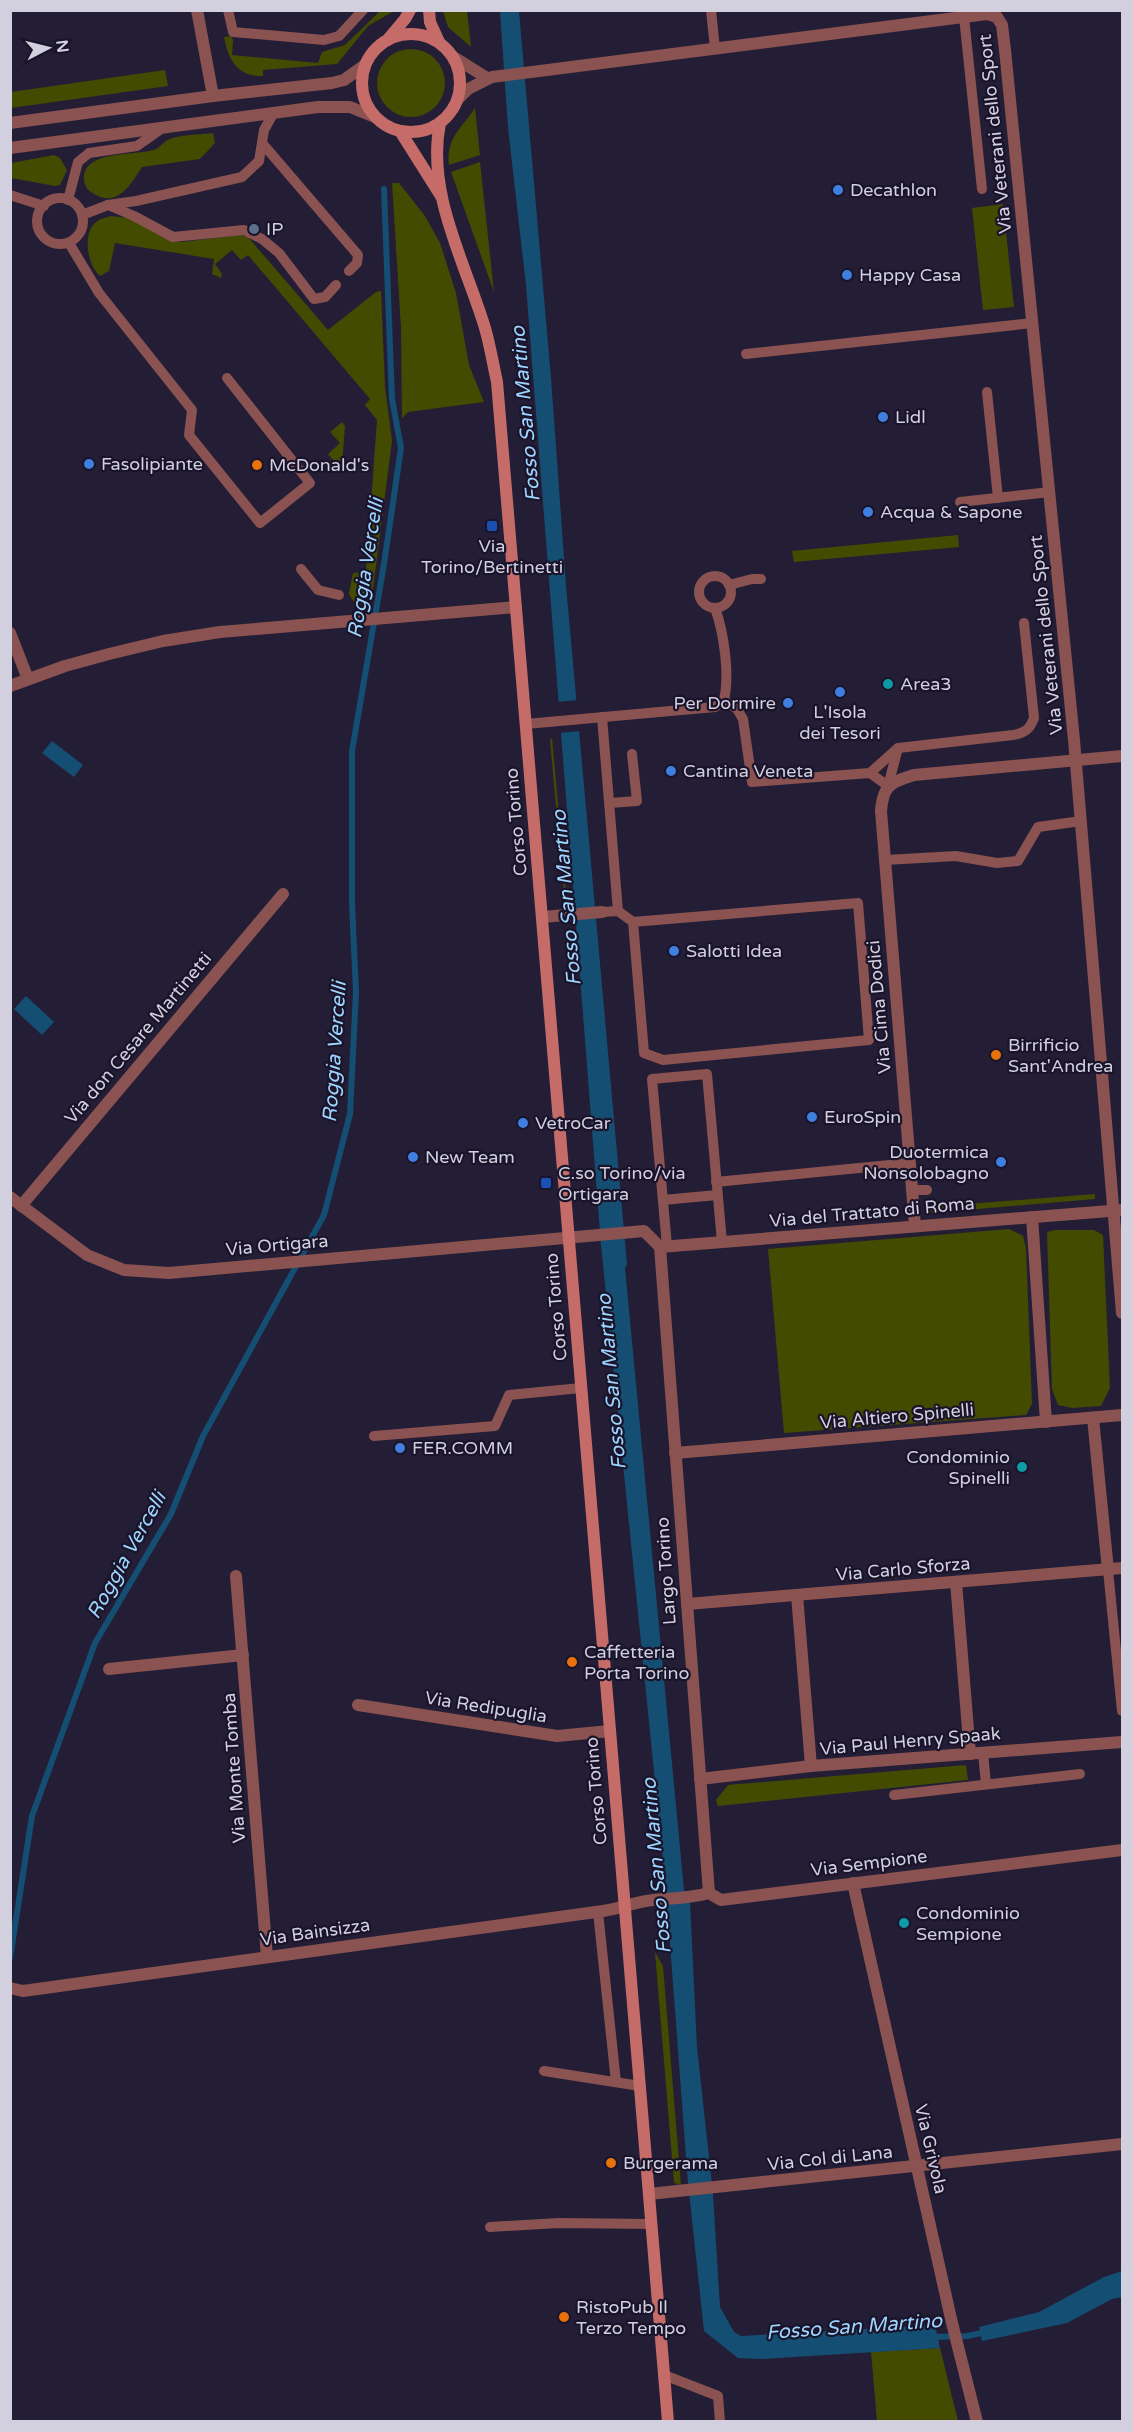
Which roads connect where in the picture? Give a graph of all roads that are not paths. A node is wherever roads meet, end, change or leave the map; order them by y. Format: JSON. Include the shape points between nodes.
{"nodes":[{"id":1,"x":197,"y":10,"type":"edge"},
{"id":2,"x":228,"y":10,"type":"edge"},
{"id":3,"x":363,"y":10,"type":"edge"},
{"id":4,"x":410,"y":10,"type":"edge"},
{"id":5,"x":429,"y":10,"type":"edge"},
{"id":6,"x":711,"y":10,"type":"edge"},
{"id":7,"x":964,"y":17,"type":"junction"},
{"id":8,"x":388,"y":39,"type":"junction"},
{"id":9,"x":439,"y":42,"type":"junction"},
{"id":10,"x":715,"y":48,"type":"junction"},
{"id":11,"x":452,"y":56,"type":"junction"},
{"id":12,"x":365,"y":65,"type":"junction"},
{"id":13,"x":490,"y":77,"type":"junction"},
{"id":14,"x":213,"y":96,"type":"junction"},
{"id":15,"x":458,"y":99,"type":"junction"},
{"id":16,"x":274,"y":112,"type":"junction"},
{"id":17,"x":375,"y":117,"type":"junction"},
{"id":18,"x":10,"y":123,"type":"edge"},
{"id":19,"x":440,"y":123,"type":"junction"},
{"id":20,"x":165,"y":127,"type":"junction"},
{"id":21,"x":400,"y":131,"type":"junction"},
{"id":22,"x":262,"y":143,"type":"junction"},
{"id":23,"x":10,"y":148,"type":"edge"},
{"id":24,"x":982,"y":189,"type":"dead end"},
{"id":25,"x":10,"y":195,"type":"edge"},
{"id":26,"x":441,"y":197,"type":"junction"},
{"id":27,"x":68,"y":200,"type":"junction"},
{"id":28,"x":108,"y":205,"type":"junction"},
{"id":29,"x":44,"y":206,"type":"junction"},
{"id":30,"x":82,"y":215,"type":"junction"},
{"id":31,"x":69,"y":243,"type":"junction"},
{"id":32,"x":349,"y":271,"type":"dead end"},
{"id":33,"x":336,"y":285,"type":"dead end"},
{"id":34,"x":1033,"y":323,"type":"junction"},
{"id":35,"x":746,"y":354,"type":"dead end"},
{"id":36,"x":227,"y":378,"type":"dead end"},
{"id":37,"x":987,"y":392,"type":"dead end"},
{"id":38,"x":1050,"y":492,"type":"junction"},
{"id":39,"x":998,"y":498,"type":"junction"},
{"id":40,"x":960,"y":502,"type":"dead end"},
{"id":41,"x":301,"y":569,"type":"dead end"},
{"id":42,"x":761,"y":579,"type":"dead end"},
{"id":43,"x":729,"y":585,"type":"junction"},
{"id":44,"x":339,"y":595,"type":"dead end"},
{"id":45,"x":516,"y":607,"type":"junction"},
{"id":46,"x":715,"y":608,"type":"junction"},
{"id":47,"x":1024,"y":623,"type":"dead end"},
{"id":48,"x":10,"y":633,"type":"edge"},
{"id":49,"x":28,"y":679,"type":"junction"},
{"id":50,"x":10,"y":686,"type":"edge"},
{"id":51,"x":724,"y":700,"type":"junction"},
{"id":52,"x":602,"y":717,"type":"junction"},
{"id":53,"x":526,"y":724,"type":"junction"},
{"id":54,"x":898,"y":748,"type":"junction"},
{"id":55,"x":632,"y":754,"type":"dead end"},
{"id":56,"x":1122,"y":756,"type":"edge"},
{"id":57,"x":1076,"y":760,"type":"junction"},
{"id":58,"x":870,"y":773,"type":"junction"},
{"id":59,"x":888,"y":786,"type":"junction"},
{"id":60,"x":610,"y":802,"type":"junction"},
{"id":61,"x":1081,"y":822,"type":"junction"},
{"id":62,"x":885,"y":860,"type":"junction"},
{"id":63,"x":283,"y":894,"type":"dead end"},
{"id":64,"x":618,"y":911,"type":"junction"},
{"id":65,"x":602,"y":912,"type":"joint"},
{"id":66,"x":542,"y":917,"type":"junction"},
{"id":67,"x":633,"y":922,"type":"junction"},
{"id":68,"x":910,"y":1163,"type":"junction"},
{"id":69,"x":716,"y":1182,"type":"junction"},
{"id":70,"x":912,"y":1190,"type":"junction"},
{"id":71,"x":927,"y":1190,"type":"dead end"},
{"id":72,"x":717,"y":1195,"type":"junction"},
{"id":73,"x":10,"y":1197,"type":"edge"},
{"id":74,"x":663,"y":1200,"type":"junction"},
{"id":75,"x":21,"y":1206,"type":"junction"},
{"id":76,"x":1118,"y":1210,"type":"edge"},
{"id":77,"x":1032,"y":1217,"type":"junction"},
{"id":78,"x":915,"y":1226,"type":"junction"},
{"id":79,"x":569,"y":1236,"type":"junction"},
{"id":80,"x":722,"y":1242,"type":"junction"},
{"id":81,"x":663,"y":1247,"type":"junction"},
{"id":82,"x":1122,"y":1313,"type":"edge"},
{"id":83,"x":581,"y":1388,"type":"junction"},
{"id":84,"x":1122,"y":1415,"type":"edge"},
{"id":85,"x":1094,"y":1418,"type":"junction"},
{"id":86,"x":1046,"y":1422,"type":"junction"},
{"id":87,"x":374,"y":1436,"type":"dead end"},
{"id":88,"x":675,"y":1453,"type":"junction"},
{"id":89,"x":1122,"y":1568,"type":"edge"},
{"id":90,"x":1108,"y":1570,"type":"junction"},
{"id":91,"x":236,"y":1576,"type":"dead end"},
{"id":92,"x":956,"y":1582,"type":"junction"},
{"id":93,"x":797,"y":1595,"type":"junction"},
{"id":94,"x":687,"y":1604,"type":"junction"},
{"id":95,"x":243,"y":1655,"type":"junction"},
{"id":96,"x":109,"y":1669,"type":"dead end"},
{"id":97,"x":358,"y":1705,"type":"dead end"},
{"id":98,"x":1122,"y":1711,"type":"edge"},
{"id":99,"x":610,"y":1731,"type":"junction"},
{"id":100,"x":1122,"y":1742,"type":"edge"},
{"id":101,"x":977,"y":1753,"type":"junction"},
{"id":102,"x":811,"y":1766,"type":"junction"},
{"id":103,"x":1080,"y":1774,"type":"dead end"},
{"id":104,"x":700,"y":1779,"type":"junction"},
{"id":105,"x":986,"y":1784,"type":"junction"},
{"id":106,"x":894,"y":1795,"type":"dead end"},
{"id":107,"x":1122,"y":1850,"type":"edge"},
{"id":108,"x":853,"y":1884,"type":"junction"},
{"id":109,"x":709,"y":1893,"type":"junction"},
{"id":110,"x":624,"y":1908,"type":"junction"},
{"id":111,"x":598,"y":1912,"type":"junction"},
{"id":112,"x":267,"y":1957,"type":"junction"},
{"id":113,"x":17,"y":1989,"type":"edge"},
{"id":114,"x":544,"y":2071,"type":"dead end"},
{"id":115,"x":615,"y":2082,"type":"junction"},
{"id":116,"x":640,"y":2086,"type":"junction"},
{"id":117,"x":1122,"y":2144,"type":"edge"},
{"id":118,"x":917,"y":2167,"type":"junction"},
{"id":119,"x":649,"y":2194,"type":"junction"},
{"id":120,"x":651,"y":2224,"type":"junction"},
{"id":121,"x":490,"y":2227,"type":"dead end"},
{"id":122,"x":664,"y":2375,"type":"junction"},
{"id":123,"x":668,"y":2421,"type":"edge"},
{"id":124,"x":720,"y":2421,"type":"edge"},
{"id":125,"x":977,"y":2421,"type":"edge"}],
"edges":[{"from":1,"to":14,"type":"street"},
{"from":2,"to":3,"type":"lane","via":[[233,32],[324,40],[339,36]]},
{"from":4,"to":8,"type":"main road"},
{"from":5,"to":9,"type":"main road","via":[[429,22]]},
{"from":6,"to":10,"type":"lane"},
{"from":7,"to":10,"type":"street","name":"Via Veterani dello Sport"},
{"from":7,"to":24,"type":"lane"},
{"from":7,"to":34,"type":"street","name":"Via Veterani dello Sport","via":[[987,14],[997,17],[1002,25]]},
{"from":8,"to":9,"type":"main road","via":[[415,34]]},
{"from":8,"to":12,"type":"main road","via":[[375,49]]},
{"from":9,"to":11,"type":"main road"},
{"from":10,"to":13,"type":"street","name":"Via Veterani dello Sport"},
{"from":11,"to":13,"type":"street"},
{"from":11,"to":15,"type":"main road","via":[[459,77]]},
{"from":12,"to":14,"type":"street","via":[[344,80],[332,83]]},
{"from":12,"to":17,"type":"main road","via":[[362,93]]},
{"from":13,"to":15,"type":"street","name":"Via Veterani dello Sport"},
{"from":14,"to":18,"type":"street"},
{"from":15,"to":19,"type":"main road","name":"Corso Torino"},
{"from":16,"to":17,"type":"street","via":[[350,107]]},
{"from":16,"to":20,"type":"street"},
{"from":16,"to":22,"type":"lane"},
{"from":17,"to":21,"type":"main road","name":"Corso Torino"},
{"from":19,"to":21,"type":"main road","via":[[416,132]]},
{"from":19,"to":26,"type":"main road","name":"Corso Torino","via":[[436,153]]},
{"from":20,"to":23,"type":"street"},
{"from":20,"to":27,"type":"lane","via":[[136,146],[89,153],[78,162]]},
{"from":21,"to":26,"type":"main road","name":"Corso Torino"},
{"from":22,"to":28,"type":"lane","via":[[259,161],[242,177]]},
{"from":22,"to":32,"type":"lane","via":[[358,255],[357,263]]},
{"from":25,"to":29,"type":"lane"},
{"from":26,"to":45,"type":"main road","name":"Corso Torino","via":[[485,329],[497,381]]},
{"from":27,"to":29,"type":"lane","via":[[56,199]]},
{"from":27,"to":30,"type":"lane"},
{"from":28,"to":30,"type":"lane"},
{"from":28,"to":33,"type":"lane","via":[[173,237],[244,231],[262,238],[279,253],[314,299],[325,297]]},
{"from":29,"to":31,"type":"lane","via":[[38,219],[41,234],[53,243]]},
{"from":30,"to":31,"type":"lane","via":[[80,233]]},
{"from":31,"to":36,"type":"lane","via":[[99,293],[192,410],[189,435],[260,523],[310,483]]},
{"from":34,"to":35,"type":"lane"},
{"from":34,"to":38,"type":"street","name":"Via Veterani dello Sport"},
{"from":37,"to":39,"type":"lane"},
{"from":38,"to":39,"type":"lane"},
{"from":38,"to":57,"type":"street","name":"Via Veterani dello Sport"},
{"from":39,"to":40,"type":"lane"},
{"from":41,"to":44,"type":"lane","via":[[318,590]]},
{"from":42,"to":43,"type":"lane"},
{"from":43,"to":46,"type":"lane","via":[[728,603]]},
{"from":43,"to":46,"type":"lane","via":[[716,576],[703,582],[700,595],[708,606]]},
{"from":45,"to":49,"type":"street","via":[[163,641]]},
{"from":45,"to":53,"type":"main road","name":"Corso Torino"},
{"from":46,"to":51,"type":"lane","via":[[723,640],[727,689]]},
{"from":47,"to":54,"type":"lane","via":[[1034,718],[1031,726],[1013,735]]},
{"from":48,"to":49,"type":"street"},
{"from":49,"to":50,"type":"street"},
{"from":51,"to":52,"type":"lane","via":[[715,707]]},
{"from":51,"to":58,"type":"lane","via":[[743,719],[752,783]]},
{"from":52,"to":53,"type":"lane"},
{"from":52,"to":60,"type":"lane"},
{"from":53,"to":66,"type":"main road","name":"Corso Torino"},
{"from":54,"to":58,"type":"lane"},
{"from":54,"to":59,"type":"lane"},
{"from":55,"to":60,"type":"lane","via":[[637,801]]},
{"from":56,"to":57,"type":"street"},
{"from":57,"to":59,"type":"street","via":[[914,775]]},
{"from":57,"to":61,"type":"street","name":"Via Veterani dello Sport"},
{"from":58,"to":59,"type":"lane"},
{"from":59,"to":62,"type":"street","name":"Via Cima Dodici","via":[[882,796],[881,811]]},
{"from":60,"to":64,"type":"lane"},
{"from":61,"to":62,"type":"lane","via":[[1038,827],[1018,861],[997,863],[956,856]]},
{"from":61,"to":76,"type":"street","name":"Via Veterani dello Sport"},
{"from":62,"to":68,"type":"street","name":"Via Cima Dodici"},
{"from":63,"to":75,"type":"street","name":"Via don Cesare Martinetti"},
{"from":64,"to":65,"type":"lane"},
{"from":64,"to":67,"type":"lane"},
{"from":65,"to":66,"type":"street"},
{"from":66,"to":79,"type":"main road","name":"Corso Torino"},
{"from":67,"to":67,"type":"lane","via":[[644,1053],[663,1060],[869,1040],[858,903]]},
{"from":68,"to":69,"type":"lane"},
{"from":68,"to":70,"type":"street","name":"Via Cima Dodici"},
{"from":69,"to":72,"type":"lane"},
{"from":69,"to":74,"type":"lane","via":[[707,1074],[652,1079]]},
{"from":70,"to":71,"type":"lane"},
{"from":70,"to":78,"type":"street","name":"Via Cima Dodici"},
{"from":72,"to":74,"type":"lane"},
{"from":72,"to":80,"type":"lane"},
{"from":73,"to":75,"type":"street","name":"Via Ortigara"},
{"from":74,"to":81,"type":"lane"},
{"from":75,"to":79,"type":"street","name":"Via Ortigara","via":[[87,1256],[124,1270],[169,1272]]},
{"from":76,"to":77,"type":"street","name":"Via del Trattato di Roma"},
{"from":76,"to":82,"type":"street","name":"Via Veterani dello Sport"},
{"from":77,"to":78,"type":"street","name":"Via del Trattato di Roma"},
{"from":77,"to":86,"type":"street"},
{"from":78,"to":80,"type":"street","name":"Via del Trattato di Roma"},
{"from":79,"to":81,"type":"street","name":"Via Ortigara","via":[[644,1231]]},
{"from":79,"to":83,"type":"main road","name":"Corso Torino"},
{"from":80,"to":81,"type":"street","name":"Via del Trattato di Roma"},
{"from":81,"to":88,"type":"street","name":"Largo Torino"},
{"from":83,"to":87,"type":"lane","via":[[509,1395],[495,1426]]},
{"from":83,"to":99,"type":"main road","name":"Corso Torino"},
{"from":84,"to":85,"type":"street","name":"Via Altiero Spinelli"},
{"from":85,"to":86,"type":"street","name":"Via Altiero Spinelli"},
{"from":85,"to":90,"type":"street"},
{"from":86,"to":88,"type":"street","name":"Via Altiero Spinelli"},
{"from":88,"to":94,"type":"street","name":"Largo Torino"},
{"from":89,"to":90,"type":"street","name":"Via Carlo Sforza"},
{"from":90,"to":92,"type":"street","name":"Via Carlo Sforza"},
{"from":90,"to":98,"type":"lane"},
{"from":91,"to":95,"type":"street","name":"Via Monte Tomba"},
{"from":92,"to":93,"type":"street","name":"Via Carlo Sforza"},
{"from":92,"to":101,"type":"street"},
{"from":93,"to":94,"type":"street","name":"Via Carlo Sforza"},
{"from":93,"to":102,"type":"street"},
{"from":94,"to":104,"type":"street","name":"Largo Torino"},
{"from":95,"to":96,"type":"street"},
{"from":95,"to":112,"type":"street","name":"Via Monte Tomba"},
{"from":97,"to":99,"type":"street","name":"Via Redipuglia","via":[[557,1736]]},
{"from":99,"to":110,"type":"main road","name":"Corso Torino"},
{"from":100,"to":101,"type":"street","name":"Via Paul Henry Spaak"},
{"from":101,"to":102,"type":"street","name":"Via Paul Henry Spaak"},
{"from":101,"to":105,"type":"lane"},
{"from":102,"to":104,"type":"street","name":"Via Paul Henry Spaak"},
{"from":103,"to":105,"type":"lane"},
{"from":104,"to":109,"type":"street","name":"Largo Torino"},
{"from":105,"to":106,"type":"lane"},
{"from":107,"to":108,"type":"street","name":"Via Sempione"},
{"from":108,"to":109,"type":"street","name":"Via Sempione","via":[[721,1900]]},
{"from":108,"to":118,"type":"street","name":"Via Grivola"},
{"from":109,"to":110,"type":"street","name":"Via Sempione","via":[[645,1901]]},
{"from":110,"to":111,"type":"street","name":"Via Bainsizza"},
{"from":110,"to":116,"type":"main road","name":"Corso Torino"},
{"from":111,"to":112,"type":"street","name":"Via Bainsizza"},
{"from":111,"to":115,"type":"lane"},
{"from":112,"to":113,"type":"street","name":"Via Bainsizza"},
{"from":114,"to":115,"type":"lane"},
{"from":115,"to":116,"type":"lane"},
{"from":116,"to":119,"type":"main road","name":"Corso Torino"},
{"from":117,"to":118,"type":"street","name":"Via Col di Lana"},
{"from":118,"to":119,"type":"street","name":"Via Col di Lana"},
{"from":118,"to":125,"type":"street","name":"Via Grivola"},
{"from":119,"to":120,"type":"main road","name":"Corso Torino"},
{"from":120,"to":121,"type":"lane"},
{"from":120,"to":122,"type":"main road","name":"Corso Torino"},
{"from":122,"to":123,"type":"main road","name":"Corso Torino"},
{"from":122,"to":124,"type":"lane","via":[[718,2396]]}]}
